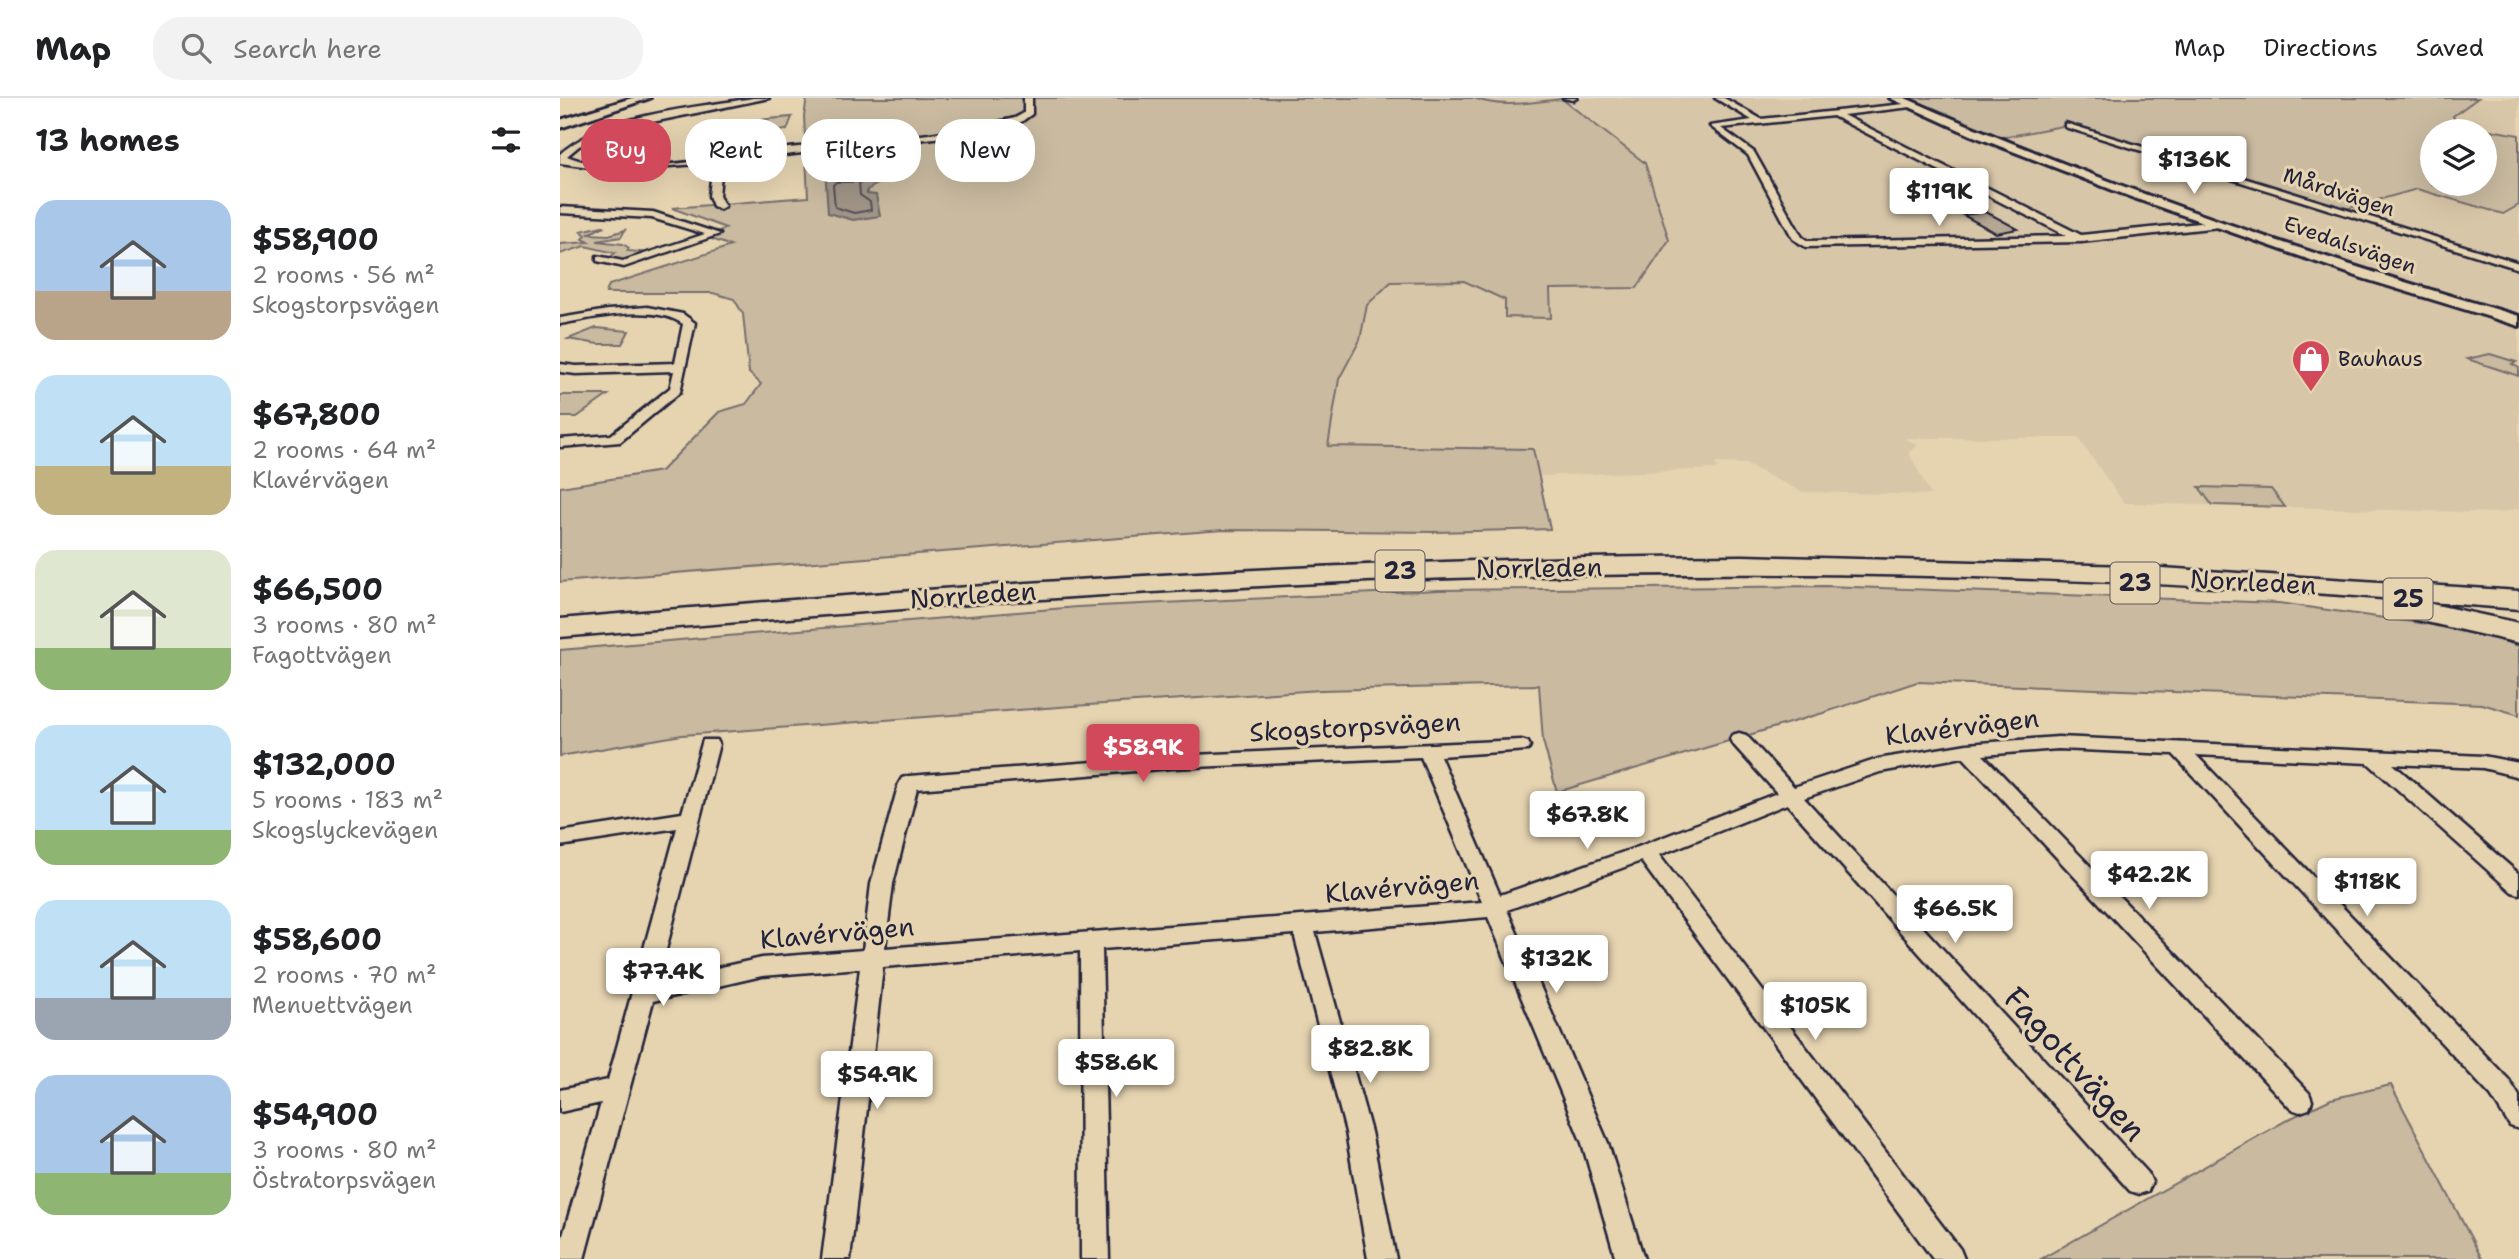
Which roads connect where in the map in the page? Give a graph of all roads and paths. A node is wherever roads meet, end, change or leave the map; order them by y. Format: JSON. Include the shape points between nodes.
{"nodes":[{"id":1,"x":644,"y":98,"type":"edge"},
{"id":2,"x":765,"y":98,"type":"edge"},
{"id":3,"x":1028,"y":98,"type":"edge"},
{"id":4,"x":1567,"y":98,"type":"edge"},
{"id":5,"x":1573,"y":98,"type":"edge"},
{"id":6,"x":1719,"y":98,"type":"edge"},
{"id":7,"x":1896,"y":98,"type":"edge"},
{"id":8,"x":1911,"y":105,"type":"junction"},
{"id":9,"x":1834,"y":113,"type":"junction"},
{"id":10,"x":655,"y":119,"type":"edge"},
{"id":11,"x":1760,"y":121,"type":"junction"},
{"id":12,"x":560,"y":123,"type":"edge"},
{"id":13,"x":2068,"y":125,"type":"dead end"},
{"id":14,"x":573,"y":139,"type":"dead end"},
{"id":15,"x":581,"y":140,"type":"edge"},
{"id":16,"x":581,"y":143,"type":"edge"},
{"id":17,"x":787,"y":152,"type":"edge"},
{"id":18,"x":563,"y":160,"type":"edge"},
{"id":19,"x":685,"y":162,"type":"edge"},
{"id":20,"x":716,"y":182,"type":"edge"},
{"id":21,"x":720,"y":206,"type":"dead end"},
{"id":22,"x":560,"y":210,"type":"edge"},
{"id":23,"x":2218,"y":224,"type":"junction"},
{"id":24,"x":2081,"y":239,"type":"junction"},
{"id":25,"x":601,"y":258,"type":"dead end"},
{"id":26,"x":2519,"y":266,"type":"edge"},
{"id":27,"x":560,"y":321,"type":"edge"},
{"id":28,"x":2519,"y":321,"type":"edge"},
{"id":29,"x":678,"y":367,"type":"junction"},
{"id":30,"x":560,"y":368,"type":"edge"},
{"id":31,"x":560,"y":443,"type":"edge"},
{"id":32,"x":2298,"y":593,"type":"junction"},
{"id":33,"x":2519,"y":600,"type":"edge"},
{"id":34,"x":2519,"y":606,"type":"edge"},
{"id":35,"x":560,"y":628,"type":"edge"},
{"id":36,"x":2519,"y":634,"type":"edge"},
{"id":37,"x":560,"y":637,"type":"edge"},
{"id":38,"x":1739,"y":739,"type":"dead end"},
{"id":39,"x":710,"y":744,"type":"dead end"},
{"id":40,"x":1521,"y":746,"type":"dead end"},
{"id":41,"x":2178,"y":748,"type":"junction"},
{"id":42,"x":1428,"y":750,"type":"junction"},
{"id":43,"x":1967,"y":750,"type":"junction"},
{"id":44,"x":2372,"y":756,"type":"junction"},
{"id":45,"x":2519,"y":770,"type":"edge"},
{"id":46,"x":1791,"y":795,"type":"junction"},
{"id":47,"x":691,"y":819,"type":"junction"},
{"id":48,"x":560,"y":839,"type":"edge"},
{"id":49,"x":1645,"y":852,"type":"junction"},
{"id":50,"x":2519,"y":886,"type":"edge"},
{"id":51,"x":1495,"y":907,"type":"junction"},
{"id":52,"x":1302,"y":924,"type":"junction"},
{"id":53,"x":1091,"y":940,"type":"junction"},
{"id":54,"x":872,"y":957,"type":"junction"},
{"id":55,"x":644,"y":994,"type":"junction"},
{"id":56,"x":618,"y":1089,"type":"junction"},
{"id":57,"x":560,"y":1101,"type":"edge"},
{"id":58,"x":2300,"y":1101,"type":"dead end"},
{"id":59,"x":2519,"y":1118,"type":"edge"},
{"id":60,"x":2139,"y":1182,"type":"dead end"},
{"id":61,"x":570,"y":1259,"type":"edge"},
{"id":62,"x":836,"y":1259,"type":"edge"},
{"id":63,"x":1095,"y":1259,"type":"edge"},
{"id":64,"x":1382,"y":1259,"type":"edge"},
{"id":65,"x":1629,"y":1259,"type":"edge"},
{"id":66,"x":1950,"y":1259,"type":"edge"}],
"edges":[{"from":1,"to":12,"type":"street"},
{"from":2,"to":10,"type":"street"},
{"from":3,"to":17,"type":"street","via":[[1028,114],[997,126]]},
{"from":4,"to":5,"type":"street"},
{"from":6,"to":11,"type":"street"},
{"from":7,"to":8,"type":"street","name":"Evedalsvägen"},
{"from":8,"to":9,"type":"street"},
{"from":8,"to":23,"type":"street","name":"Evedalsvägen","via":[[2015,151]]},
{"from":9,"to":11,"type":"street"},
{"from":9,"to":24,"type":"street"},
{"from":11,"to":24,"type":"street","via":[[1714,126],[1751,154],[1798,239],[1806,244]]},
{"from":13,"to":26,"type":"street","name":"Mårdvägen"},
{"from":14,"to":15,"type":"street"},
{"from":16,"to":18,"type":"street","via":[[567,150]]},
{"from":18,"to":19,"type":"street","via":[[604,167]]},
{"from":20,"to":21,"type":"street","via":[[714,196]]},
{"from":22,"to":25,"type":"street","via":[[653,215],[715,234],[624,264]]},
{"from":23,"to":24,"type":"street"},
{"from":23,"to":28,"type":"street","name":"Evedalsvägen"},
{"from":27,"to":29,"type":"street","via":[[640,311],[675,313],[689,323]]},
{"from":29,"to":30,"type":"street"},
{"from":29,"to":31,"type":"street","via":[[676,389],[615,439]]},
{"from":32,"to":34,"type":"highway","name":"Norrleden","number":"25"},
{"from":32,"to":36,"type":"highway","number":"23","via":[[2442,615]]},
{"from":32,"to":37,"type":"highway","name":"Norrleden","number":"23","via":[[1960,577],[1501,576],[1130,592]]},
{"from":33,"to":35,"type":"highway","name":"Norrleden","number":"23","via":[[2071,572],[1565,567],[1146,582]]},
{"from":38,"to":46,"type":"street","name":"Fagottvägen"},
{"from":39,"to":47,"type":"street"},
{"from":40,"to":42,"type":"street","name":"Skogstorpsvägen"},
{"from":41,"to":43,"type":"street","name":"Klavérvägen","via":[[2058,743]]},
{"from":41,"to":44,"type":"street","name":"Klavérvägen"},
{"from":41,"to":59,"type":"street","via":[[2500,1088]]},
{"from":42,"to":51,"type":"street"},
{"from":42,"to":54,"type":"street","name":"Skogstorpsvägen","via":[[1172,762],[909,783],[882,884]]},
{"from":43,"to":46,"type":"street","name":"Klavérvägen","via":[[1878,766]]},
{"from":43,"to":58,"type":"street"},
{"from":44,"to":45,"type":"street","name":"Klavérvägen","via":[[2483,762]]},
{"from":44,"to":50,"type":"street"},
{"from":46,"to":49,"type":"street","name":"Klavérvägen"},
{"from":46,"to":60,"type":"street","name":"Fagottvägen"},
{"from":47,"to":48,"type":"street"},
{"from":47,"to":55,"type":"street"},
{"from":49,"to":51,"type":"street","name":"Klavérvägen"},
{"from":49,"to":66,"type":"street"},
{"from":51,"to":52,"type":"street","name":"Klavérvägen"},
{"from":51,"to":65,"type":"street","via":[[1595,1143]]},
{"from":52,"to":53,"type":"street","name":"Klavérvägen"},
{"from":52,"to":64,"type":"street","via":[[1343,1064]]},
{"from":53,"to":54,"type":"street","name":"Klavérvägen"},
{"from":53,"to":63,"type":"street"},
{"from":54,"to":55,"type":"street","name":"Klavérvägen","via":[[762,967]]},
{"from":54,"to":62,"type":"street"},
{"from":55,"to":56,"type":"street"},
{"from":56,"to":57,"type":"street"},
{"from":56,"to":61,"type":"street"}]}
